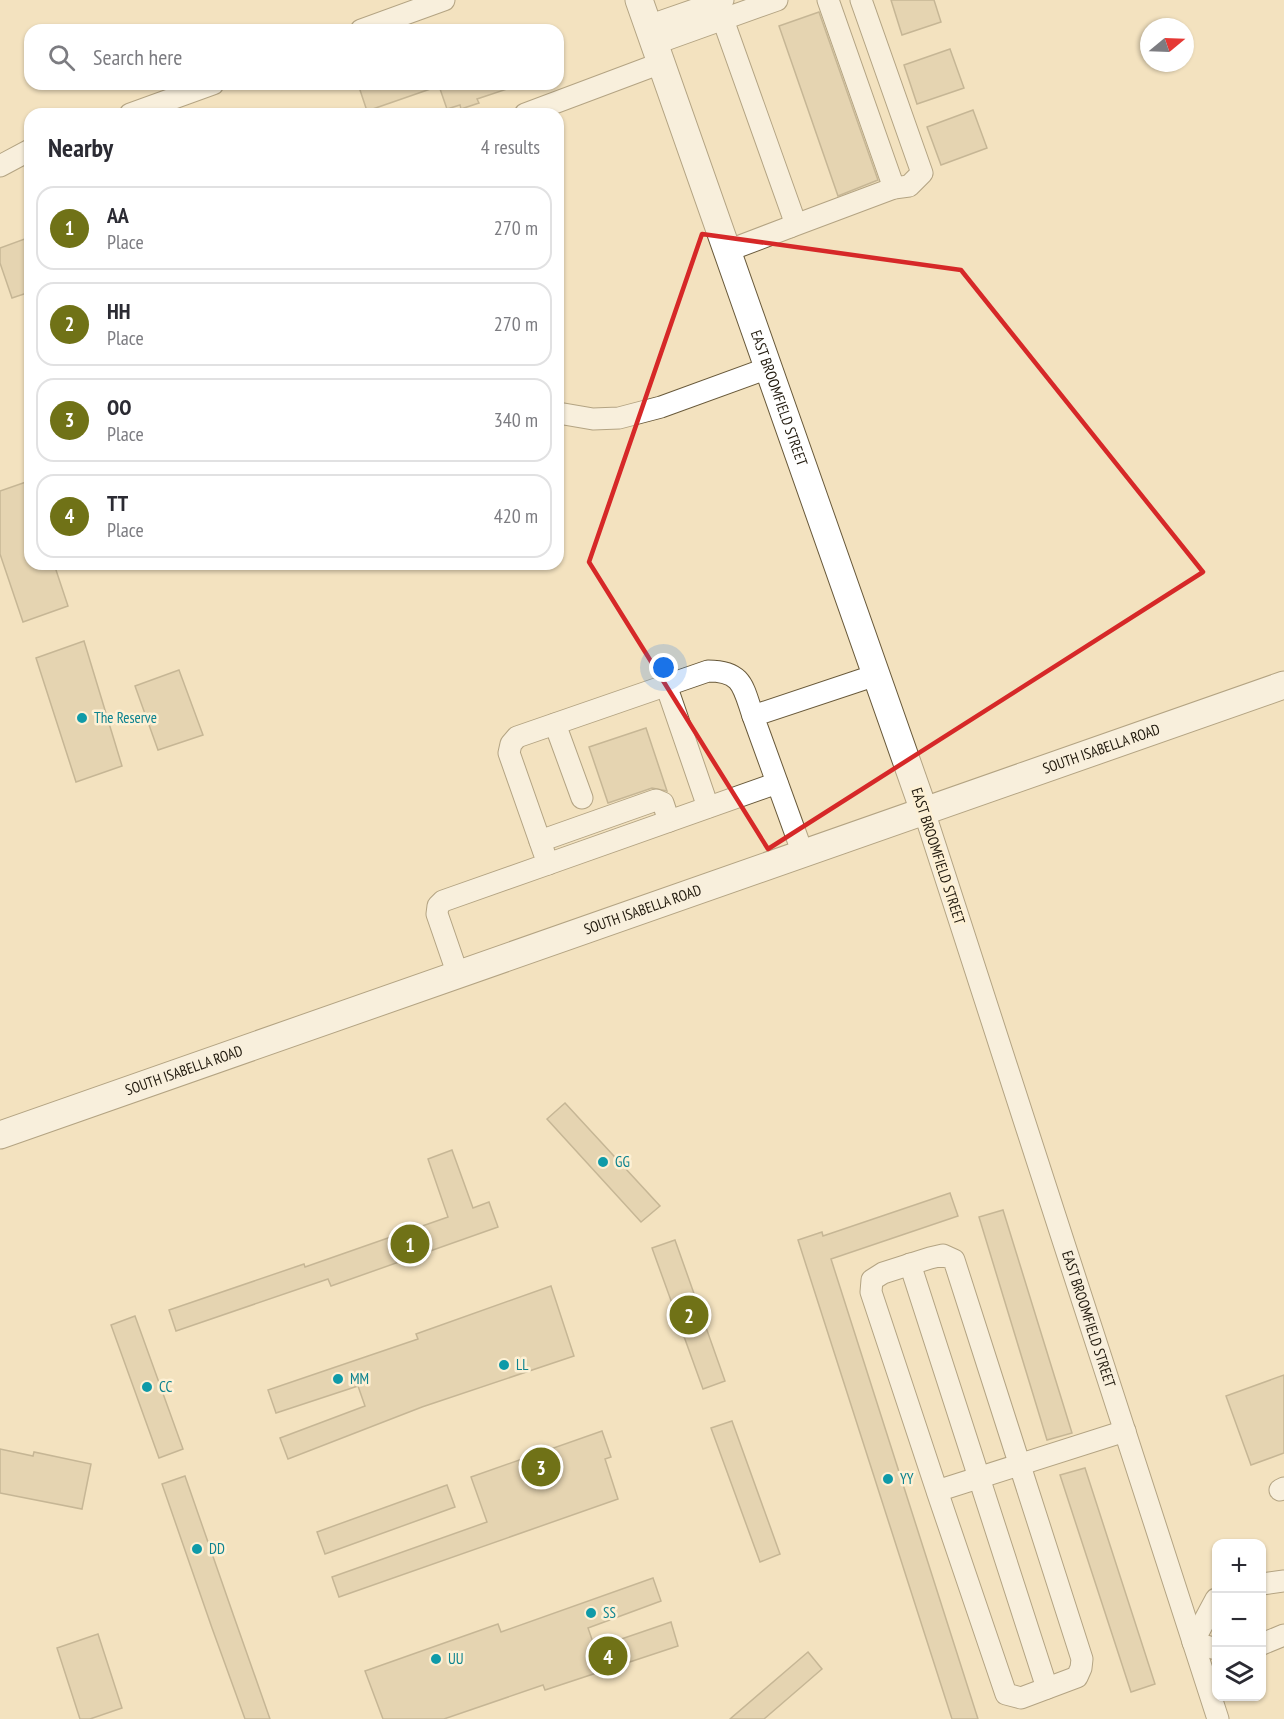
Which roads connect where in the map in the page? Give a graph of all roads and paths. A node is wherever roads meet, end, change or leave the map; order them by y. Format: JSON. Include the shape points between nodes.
{"nodes":[{"id":1,"x":444,"y":0,"type":"edge"},
{"id":2,"x":639,"y":0,"type":"edge"},
{"id":3,"x":777,"y":0,"type":"edge"},
{"id":4,"x":828,"y":0,"type":"edge"},
{"id":5,"x":861,"y":0,"type":"edge"},
{"id":6,"x":720,"y":5,"type":"edge"},
{"id":7,"x":378,"y":24,"type":"edge"},
{"id":8,"x":654,"y":44,"type":"junction"},
{"id":9,"x":196,"y":90,"type":"edge"},
{"id":10,"x":147,"y":108,"type":"edge"},
{"id":11,"x":536,"y":108,"type":"edge"},
{"id":12,"x":24,"y":153,"type":"edge"},
{"id":13,"x":0,"y":166,"type":"edge"},
{"id":14,"x":894,"y":188,"type":"junction"},
{"id":15,"x":790,"y":227,"type":"junction"},
{"id":16,"x":727,"y":251,"type":"junction"},
{"id":17,"x":768,"y":368,"type":"junction"},
{"id":18,"x":564,"y":414,"type":"edge"},
{"id":19,"x":876,"y":675,"type":"junction"},
{"id":20,"x":666,"y":685,"type":"junction"},
{"id":21,"x":1284,"y":685,"type":"edge"},
{"id":22,"x":753,"y":716,"type":"junction"},
{"id":23,"x":555,"y":724,"type":"junction"},
{"id":24,"x":777,"y":783,"type":"junction"},
{"id":25,"x":582,"y":798,"type":"dead end"},
{"id":26,"x":708,"y":807,"type":"junction"},
{"id":27,"x":924,"y":812,"type":"junction"},
{"id":28,"x":669,"y":821,"type":"junction"},
{"id":29,"x":540,"y":841,"type":"junction"},
{"id":30,"x":803,"y":854,"type":"junction"},
{"id":31,"x":548,"y":864,"type":"junction"},
{"id":32,"x":458,"y":975,"type":"junction"},
{"id":33,"x":0,"y":1135,"type":"edge"},
{"id":34,"x":910,"y":1264,"type":"junction"},
{"id":35,"x":1125,"y":1431,"type":"junction"},
{"id":36,"x":1020,"y":1463,"type":"junction"},
{"id":37,"x":978,"y":1477,"type":"junction"},
{"id":38,"x":936,"y":1491,"type":"junction"},
{"id":39,"x":1284,"y":1581,"type":"edge"},
{"id":40,"x":1266,"y":1583,"type":"edge"},
{"id":41,"x":1212,"y":1606,"type":"edge"},
{"id":42,"x":1284,"y":1635,"type":"edge"},
{"id":43,"x":1193,"y":1642,"type":"junction"},
{"id":44,"x":1266,"y":1642,"type":"edge"},
{"id":45,"x":1212,"y":1648,"type":"edge"},
{"id":46,"x":1047,"y":1688,"type":"junction"},
{"id":47,"x":1218,"y":1719,"type":"edge"}],
"edges":[{"from":1,"to":7,"type":"street"},
{"from":2,"to":8,"type":"main road","name":"EAST BROOMFIELD STREET"},
{"from":3,"to":6,"type":"street"},
{"from":4,"to":14,"type":"street"},
{"from":5,"to":14,"type":"street","via":[[922,173],[909,186]]},
{"from":6,"to":8,"type":"street"},
{"from":6,"to":15,"type":"street","via":[[794,219]]},
{"from":8,"to":11,"type":"street"},
{"from":8,"to":16,"type":"main road","name":"EAST BROOMFIELD STREET"},
{"from":9,"to":10,"type":"street"},
{"from":12,"to":13,"type":"street"},
{"from":14,"to":15,"type":"street"},
{"from":15,"to":16,"type":"street"},
{"from":16,"to":17,"type":"main road","name":"EAST BROOMFIELD STREET"},
{"from":17,"to":18,"type":"street","via":[[619,418]]},
{"from":17,"to":19,"type":"main road","name":"EAST BROOMFIELD STREET"},
{"from":19,"to":22,"type":"street"},
{"from":19,"to":27,"type":"main road","name":"EAST BROOMFIELD STREET"},
{"from":20,"to":22,"type":"street","via":[[708,671],[725,671],[738,679]]},
{"from":20,"to":23,"type":"street"},
{"from":20,"to":26,"type":"street"},
{"from":21,"to":27,"type":"main road","name":"SOUTH ISABELLA ROAD"},
{"from":22,"to":24,"type":"street"},
{"from":23,"to":25,"type":"street"},
{"from":23,"to":29,"type":"street","via":[[517,737],[509,753]]},
{"from":24,"to":26,"type":"street"},
{"from":24,"to":30,"type":"street"},
{"from":26,"to":28,"type":"street"},
{"from":27,"to":30,"type":"main road","name":"SOUTH ISABELLA ROAD"},
{"from":27,"to":35,"type":"street","name":"EAST BROOMFIELD STREET"},
{"from":28,"to":29,"type":"street","via":[[663,803],[656,800]]},
{"from":28,"to":31,"type":"street"},
{"from":29,"to":31,"type":"street"},
{"from":30,"to":32,"type":"main road","name":"SOUTH ISABELLA ROAD"},
{"from":31,"to":32,"type":"street","via":[[438,906],[437,914]]},
{"from":32,"to":33,"type":"main road","name":"SOUTH ISABELLA ROAD"},
{"from":34,"to":36,"type":"street","via":[[943,1255],[954,1260]]},
{"from":34,"to":37,"type":"street"},
{"from":34,"to":38,"type":"street","via":[[872,1280],[871,1292]]},
{"from":35,"to":36,"type":"street"},
{"from":35,"to":43,"type":"street","name":"EAST BROOMFIELD STREET"},
{"from":36,"to":37,"type":"street"},
{"from":36,"to":46,"type":"street","via":[[1082,1659],[1077,1677]]},
{"from":37,"to":38,"type":"street"},
{"from":37,"to":46,"type":"street"},
{"from":38,"to":46,"type":"street","via":[[1006,1694],[1021,1698]]},
{"from":39,"to":40,"type":"street"},
{"from":41,"to":43,"type":"street"},
{"from":42,"to":44,"type":"street"},
{"from":43,"to":45,"type":"street"},
{"from":43,"to":47,"type":"street","name":"EAST BROOMFIELD STREET"}]}
